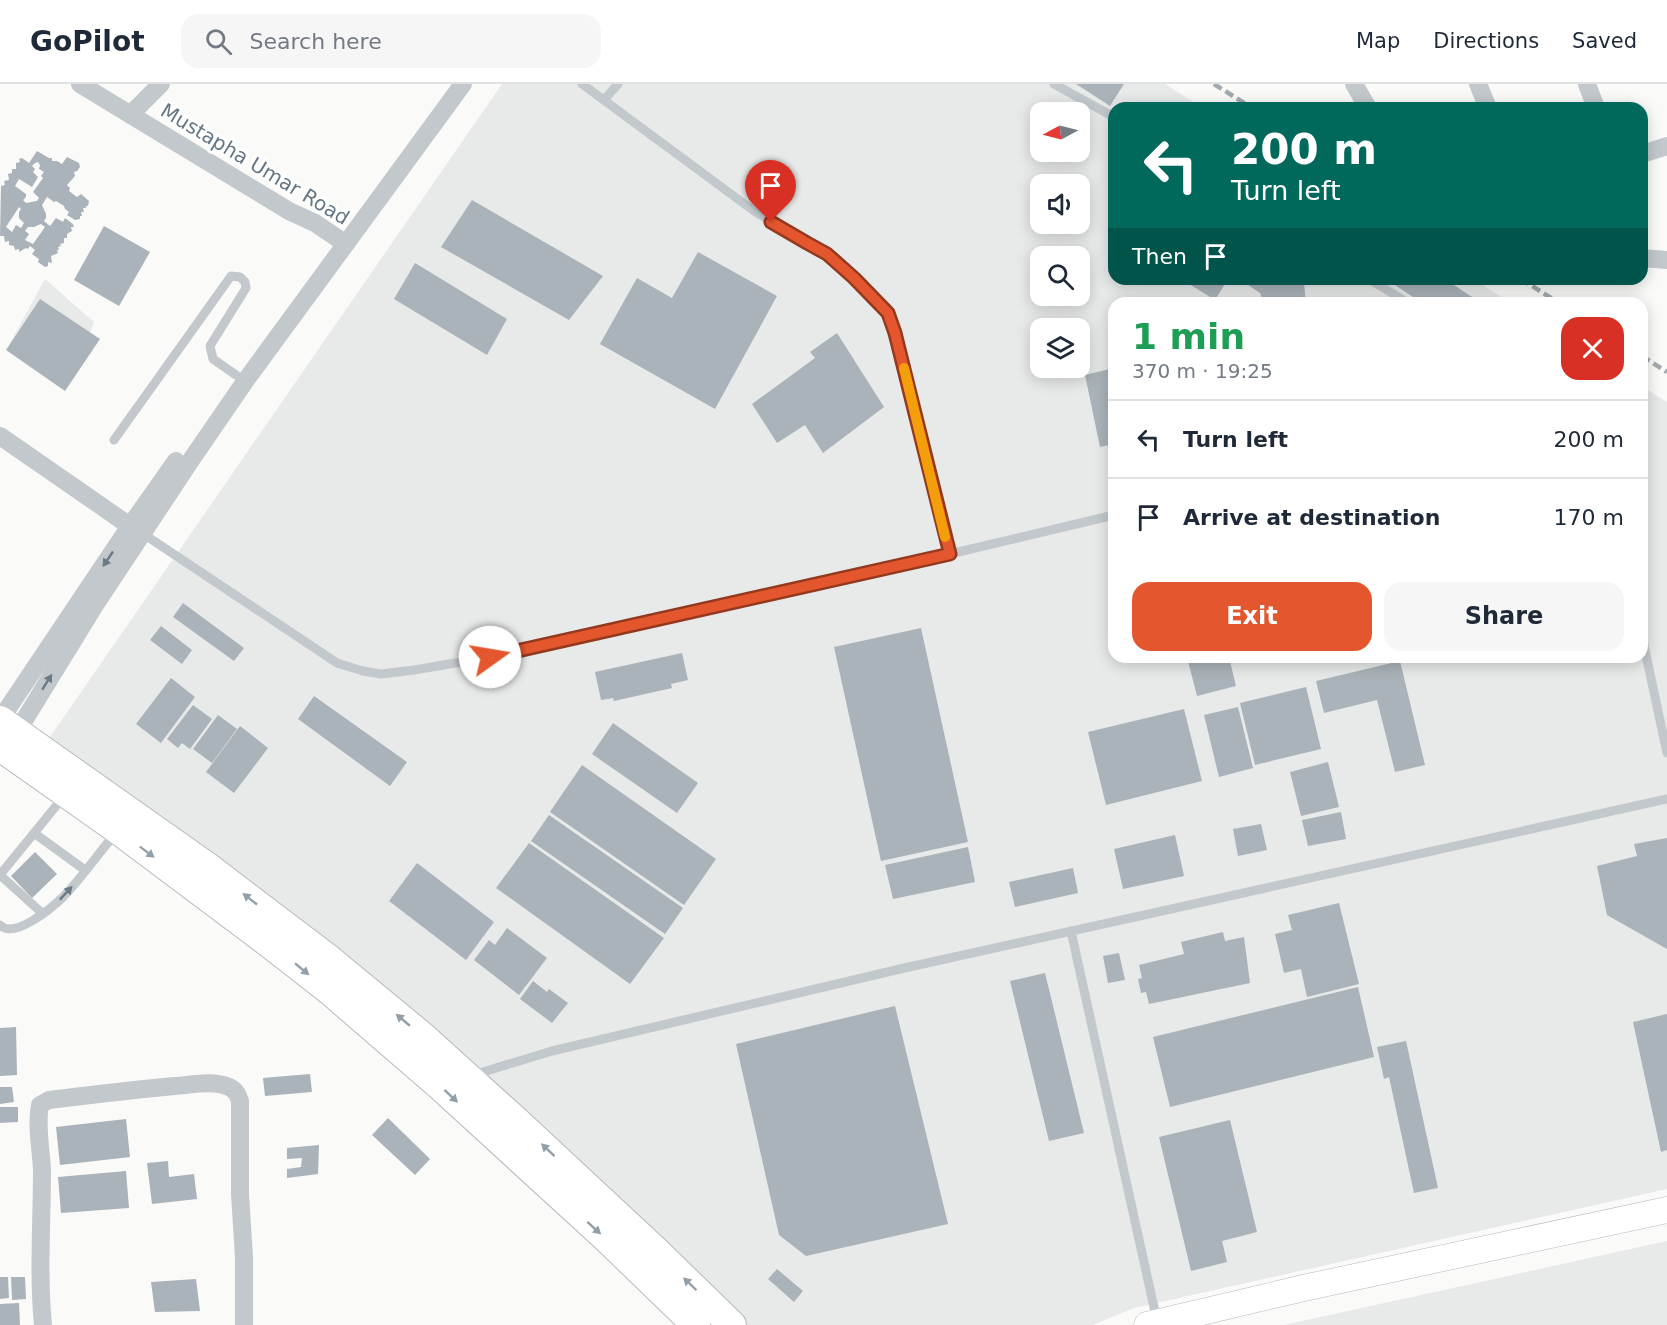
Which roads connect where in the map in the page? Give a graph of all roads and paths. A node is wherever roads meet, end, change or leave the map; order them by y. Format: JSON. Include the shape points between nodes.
{"nodes":[{"id":1,"x":161,"y":84,"type":"edge"},
{"id":2,"x":448,"y":84,"type":"edge"},
{"id":3,"x":463,"y":84,"type":"edge"},
{"id":4,"x":582,"y":84,"type":"edge"},
{"id":5,"x":618,"y":84,"type":"edge"},
{"id":6,"x":1054,"y":84,"type":"edge"},
{"id":7,"x":1354,"y":84,"type":"edge"},
{"id":8,"x":1478,"y":84,"type":"edge"},
{"id":9,"x":1587,"y":84,"type":"edge"},
{"id":10,"x":86,"y":85,"type":"edge"},
{"id":11,"x":604,"y":100,"type":"junction"},
{"id":12,"x":1364,"y":102,"type":"edge"},
{"id":13,"x":1486,"y":102,"type":"edge"},
{"id":14,"x":1594,"y":102,"type":"edge"},
{"id":15,"x":1108,"y":114,"type":"edge"},
{"id":16,"x":130,"y":115,"type":"junction"},
{"id":17,"x":1667,"y":146,"type":"edge"},
{"id":18,"x":1648,"y":152,"type":"edge"},
{"id":19,"x":341,"y":241,"type":"junction"},
{"id":20,"x":1648,"y":258,"type":"edge"},
{"id":21,"x":1667,"y":260,"type":"edge"},
{"id":22,"x":1378,"y":285,"type":"edge"},
{"id":23,"x":1398,"y":297,"type":"edge"},
{"id":24,"x":236,"y":375,"type":"junction"},
{"id":25,"x":0,"y":436,"type":"edge"},
{"id":26,"x":114,"y":440,"type":"dead end"},
{"id":27,"x":1108,"y":516,"type":"edge"},
{"id":28,"x":136,"y":530,"type":"junction"},
{"id":29,"x":950,"y":554,"type":"junction"},
{"id":30,"x":1648,"y":663,"type":"edge"},
{"id":31,"x":16,"y":743,"type":"edge"},
{"id":32,"x":1667,"y":753,"type":"edge"},
{"id":33,"x":67,"y":793,"type":"junction"},
{"id":34,"x":1667,"y":799,"type":"edge"},
{"id":35,"x":118,"y":830,"type":"junction"},
{"id":36,"x":34,"y":833,"type":"junction"},
{"id":37,"x":85,"y":870,"type":"junction"},
{"id":38,"x":0,"y":875,"type":"edge"},
{"id":39,"x":42,"y":913,"type":"junction"},
{"id":40,"x":0,"y":925,"type":"edge"},
{"id":41,"x":1071,"y":931,"type":"junction"},
{"id":42,"x":468,"y":1076,"type":"junction"},
{"id":43,"x":1667,"y":1210,"type":"edge"},
{"id":44,"x":1152,"y":1323,"type":"edge"},
{"id":45,"x":43,"y":1325,"type":"edge"},
{"id":46,"x":244,"y":1325,"type":"edge"},
{"id":47,"x":696,"y":1325,"type":"edge"},
{"id":48,"x":732,"y":1325,"type":"edge"}],
"edges":[{"from":1,"to":16,"type":"street"},
{"from":2,"to":19,"type":"street"},
{"from":3,"to":19,"type":"street"},
{"from":4,"to":11,"type":"lane"},
{"from":5,"to":11,"type":"lane"},
{"from":6,"to":15,"type":"lane"},
{"from":7,"to":12,"type":"street"},
{"from":8,"to":13,"type":"street"},
{"from":9,"to":14,"type":"street"},
{"from":10,"to":16,"type":"street","name":"Mustapha Umar Road"},
{"from":11,"to":29,"type":"lane","via":[[754,211],[827,254],[888,313]]},
{"from":16,"to":19,"type":"street","name":"Mustapha Umar Road"},
{"from":17,"to":18,"type":"street"},
{"from":19,"to":24,"type":"street"},
{"from":19,"to":28,"type":"street","via":[[235,397]]},
{"from":20,"to":21,"type":"street"},
{"from":22,"to":23,"type":"lane"},
{"from":24,"to":26,"type":"lane","via":[[213,359],[210,346],[246,288],[240,277],[231,276]]},
{"from":24,"to":28,"type":"street"},
{"from":25,"to":28,"type":"street"},
{"from":27,"to":29,"type":"lane"},
{"from":28,"to":29,"type":"lane","via":[[337,663],[381,674],[490,657]]},
{"from":28,"to":31,"type":"street","via":[[47,681]]},
{"from":30,"to":32,"type":"lane"},
{"from":31,"to":33,"type":"main road"},
{"from":42,"to":31,"type":"main road","one_way":true,"via":[[329,959],[208,867],[99,792]]},
{"from":33,"to":35,"type":"main road"},
{"from":33,"to":36,"type":"lane"},
{"from":34,"to":41,"type":"lane"},
{"from":35,"to":37,"type":"lane"},
{"from":35,"to":47,"type":"main road","one_way":true,"via":[[330,991],[441,1087]]},
{"from":36,"to":37,"type":"lane"},
{"from":36,"to":38,"type":"lane"},
{"from":39,"to":37,"type":"lane","one_way":true,"via":[[63,897]]},
{"from":38,"to":39,"type":"lane"},
{"from":39,"to":40,"type":"lane","via":[[19,928],[9,930]]},
{"from":41,"to":42,"type":"lane","via":[[552,1051]]},
{"from":41,"to":44,"type":"lane"},
{"from":48,"to":42,"type":"main road","one_way":true},
{"from":43,"to":44,"type":"main road"},
{"from":45,"to":46,"type":"street","via":[[40,1105],[49,1100],[209,1084],[231,1088],[240,1101]]}]}
